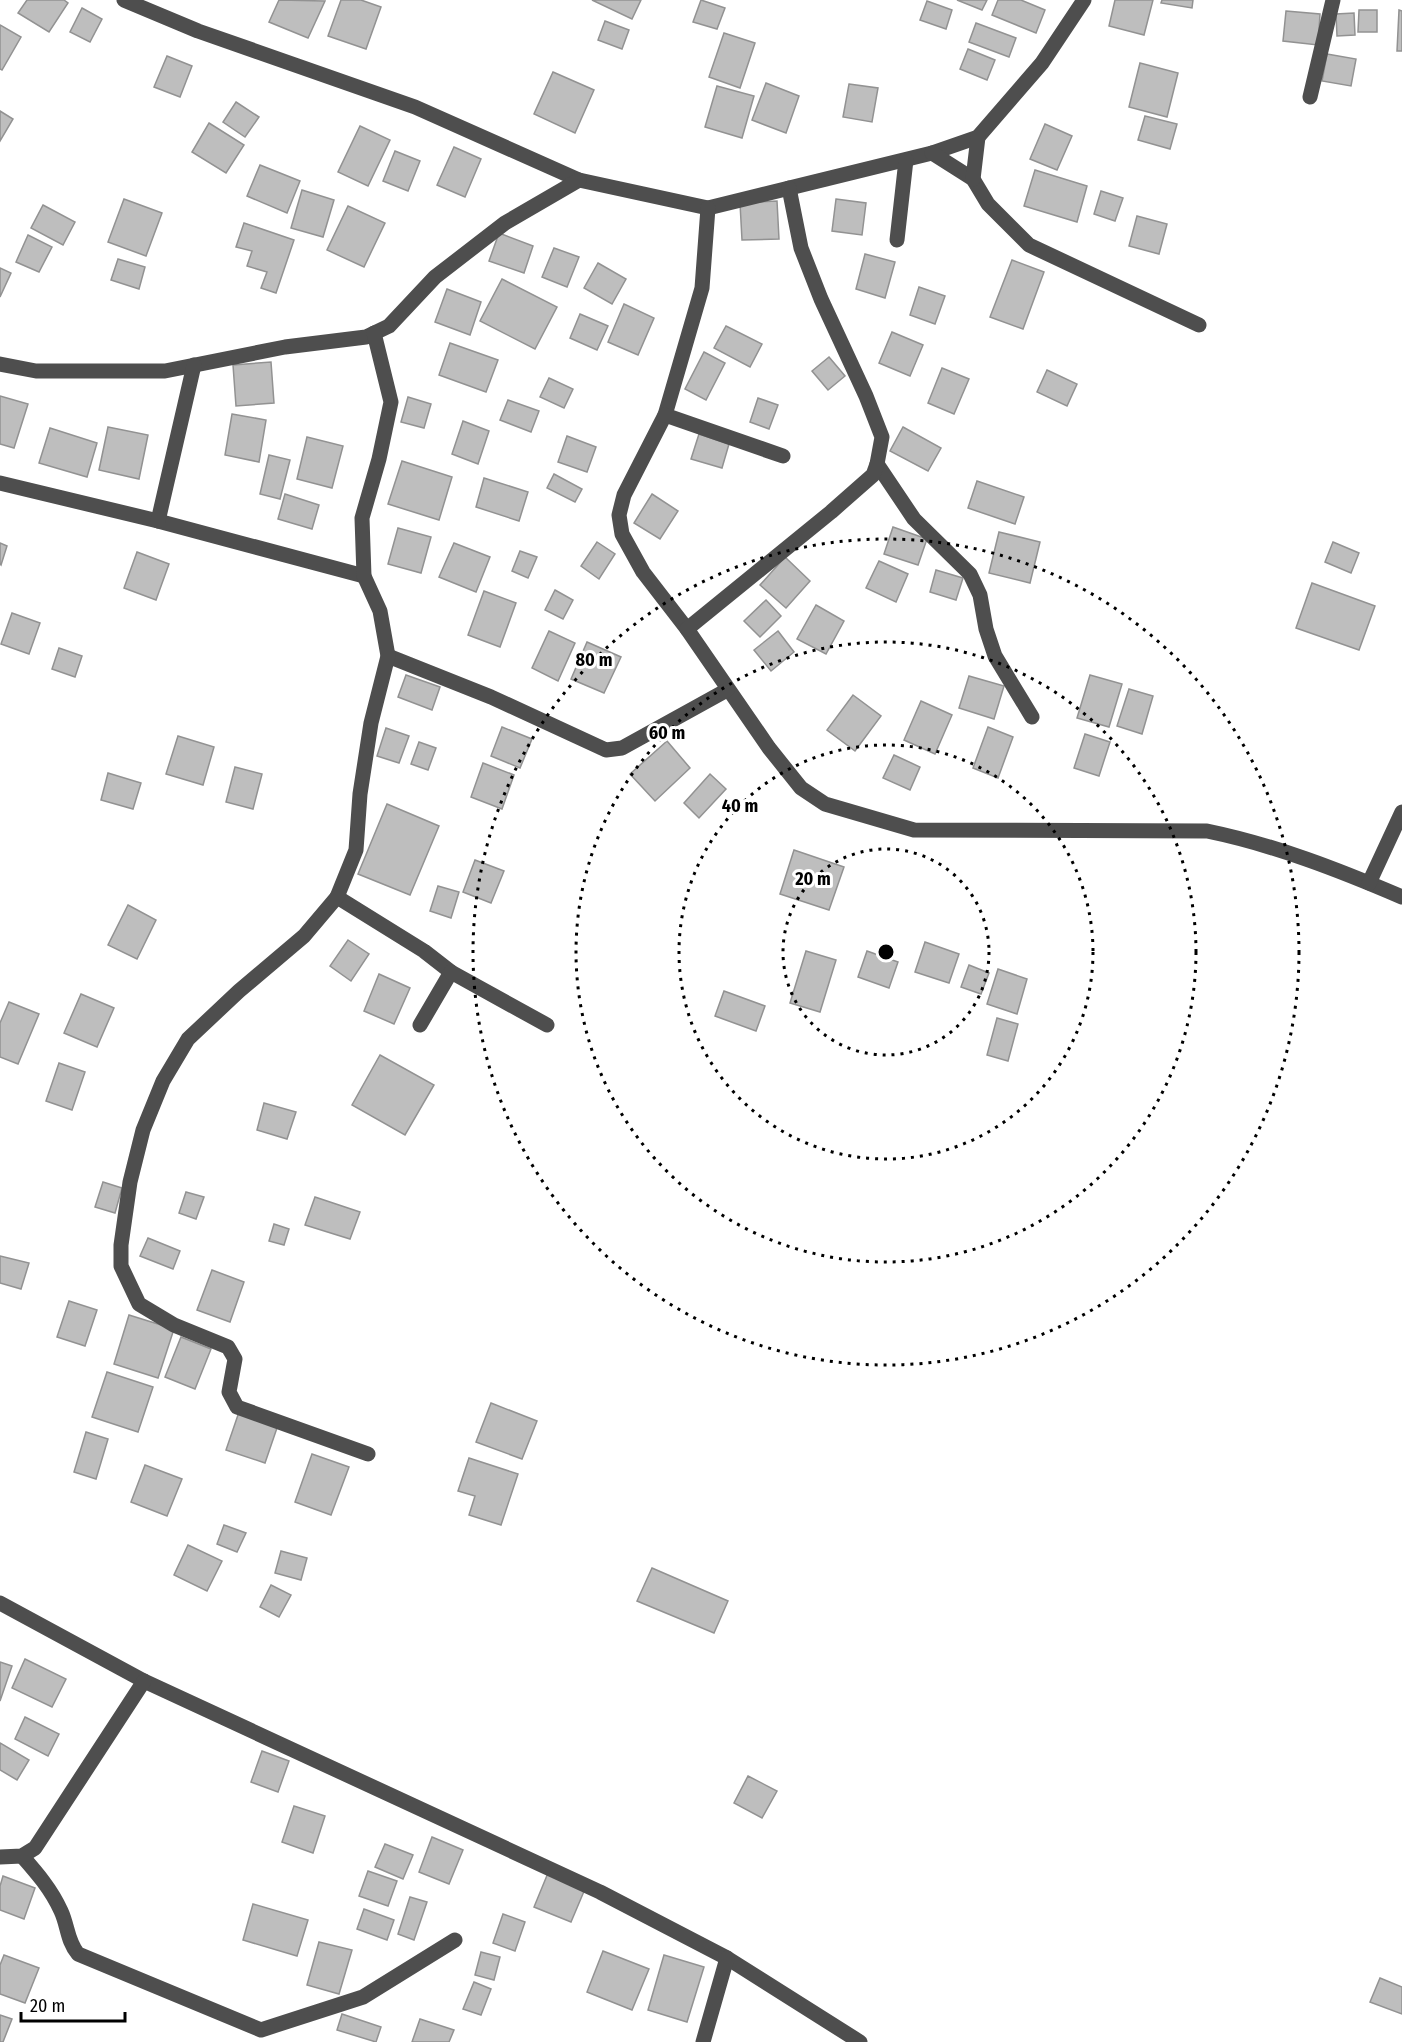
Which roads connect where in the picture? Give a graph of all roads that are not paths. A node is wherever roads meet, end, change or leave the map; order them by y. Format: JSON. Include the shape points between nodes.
{"nodes":[{"id":1,"x":124,"y":0,"type":"edge"},
{"id":2,"x":1084,"y":0,"type":"edge"},
{"id":3,"x":1333,"y":0,"type":"edge"},
{"id":4,"x":1310,"y":97,"type":"dead end"},
{"id":5,"x":978,"y":136,"type":"junction"},
{"id":6,"x":932,"y":153,"type":"junction"},
{"id":7,"x":906,"y":160,"type":"junction"},
{"id":8,"x":973,"y":179,"type":"junction"},
{"id":9,"x":579,"y":180,"type":"junction"},
{"id":10,"x":789,"y":188,"type":"junction"},
{"id":11,"x":708,"y":208,"type":"junction"},
{"id":12,"x":897,"y":240,"type":"dead end"},
{"id":13,"x":1199,"y":325,"type":"dead end"},
{"id":14,"x":374,"y":333,"type":"junction"},
{"id":15,"x":0,"y":364,"type":"edge"},
{"id":16,"x":194,"y":365,"type":"junction"},
{"id":17,"x":665,"y":415,"type":"junction"},
{"id":18,"x":783,"y":456,"type":"dead end"},
{"id":19,"x":876,"y":464,"type":"junction"},
{"id":20,"x":0,"y":483,"type":"edge"},
{"id":21,"x":158,"y":521,"type":"junction"},
{"id":22,"x":364,"y":576,"type":"junction"},
{"id":23,"x":687,"y":629,"type":"junction"},
{"id":24,"x":388,"y":656,"type":"junction"},
{"id":25,"x":727,"y":690,"type":"junction"},
{"id":26,"x":1032,"y":717,"type":"dead end"},
{"id":27,"x":1402,"y":812,"type":"edge"},
{"id":28,"x":1370,"y":883,"type":"junction"},
{"id":29,"x":337,"y":897,"type":"junction"},
{"id":30,"x":1402,"y":897,"type":"edge"},
{"id":31,"x":451,"y":972,"type":"junction"},
{"id":32,"x":420,"y":1025,"type":"dead end"},
{"id":33,"x":547,"y":1025,"type":"dead end"},
{"id":34,"x":368,"y":1454,"type":"dead end"},
{"id":35,"x":0,"y":1603,"type":"edge"},
{"id":36,"x":144,"y":1681,"type":"junction"},
{"id":37,"x":22,"y":1856,"type":"junction"},
{"id":38,"x":0,"y":1858,"type":"edge"},
{"id":39,"x":455,"y":1940,"type":"dead end"},
{"id":40,"x":727,"y":1958,"type":"junction"},
{"id":41,"x":259,"y":2036,"type":"edge"},
{"id":42,"x":703,"y":2042,"type":"edge"},
{"id":43,"x":860,"y":2042,"type":"edge"}],
"edges":[{"from":1,"to":9,"type":"street","via":[[198,31],[415,107]]},
{"from":2,"to":5,"type":"street","via":[[1042,63]]},
{"from":3,"to":4,"type":"street"},
{"from":5,"to":6,"type":"street"},
{"from":5,"to":8,"type":"street"},
{"from":6,"to":7,"type":"street"},
{"from":6,"to":8,"type":"street"},
{"from":7,"to":10,"type":"street"},
{"from":7,"to":12,"type":"street"},
{"from":8,"to":13,"type":"street","via":[[988,204],[1029,245]]},
{"from":9,"to":11,"type":"street"},
{"from":9,"to":14,"type":"street","via":[[505,224],[435,277],[389,326]]},
{"from":10,"to":11,"type":"street"},
{"from":10,"to":19,"type":"street","via":[[801,248],[882,437]]},
{"from":11,"to":17,"type":"street","via":[[702,288]]},
{"from":14,"to":16,"type":"street"},
{"from":14,"to":22,"type":"street","via":[[391,402],[362,518]]},
{"from":15,"to":16,"type":"street","via":[[36,371],[165,370]]},
{"from":16,"to":21,"type":"street"},
{"from":17,"to":18,"type":"street"},
{"from":17,"to":23,"type":"street","via":[[624,495],[619,514],[622,534],[643,572]]},
{"from":19,"to":23,"type":"street","via":[[873,476],[840,505]]},
{"from":19,"to":26,"type":"street","via":[[914,519],[970,574],[980,595],[995,656]]},
{"from":20,"to":21,"type":"street"},
{"from":21,"to":22,"type":"street"},
{"from":22,"to":24,"type":"street","via":[[380,611]]},
{"from":23,"to":25,"type":"street"},
{"from":24,"to":25,"type":"street","via":[[491,697],[606,750],[622,748]]},
{"from":24,"to":29,"type":"street","via":[[370,733],[356,850]]},
{"from":25,"to":28,"type":"street","via":[[801,788],[825,804],[863,816],[914,830],[1207,831],[1253,840]]},
{"from":27,"to":28,"type":"street"},
{"from":28,"to":30,"type":"street"},
{"from":29,"to":31,"type":"street"},
{"from":29,"to":34,"type":"street","via":[[304,936],[188,1039],[163,1081],[143,1130],[130,1182],[121,1266],[139,1304],[174,1325],[228,1347],[236,1359],[229,1392],[237,1407]]},
{"from":31,"to":32,"type":"street"},
{"from":31,"to":33,"type":"street"},
{"from":35,"to":36,"type":"street"},
{"from":36,"to":37,"type":"street","via":[[35,1848]]},
{"from":36,"to":40,"type":"street","via":[[600,1892]]},
{"from":37,"to":38,"type":"street"},
{"from":37,"to":41,"type":"street","via":[[46,1883],[62,1912],[71,1947],[78,1954],[204,2004]]},
{"from":39,"to":41,"type":"street","via":[[363,1998]]},
{"from":40,"to":42,"type":"street"},
{"from":40,"to":43,"type":"street"}]}
